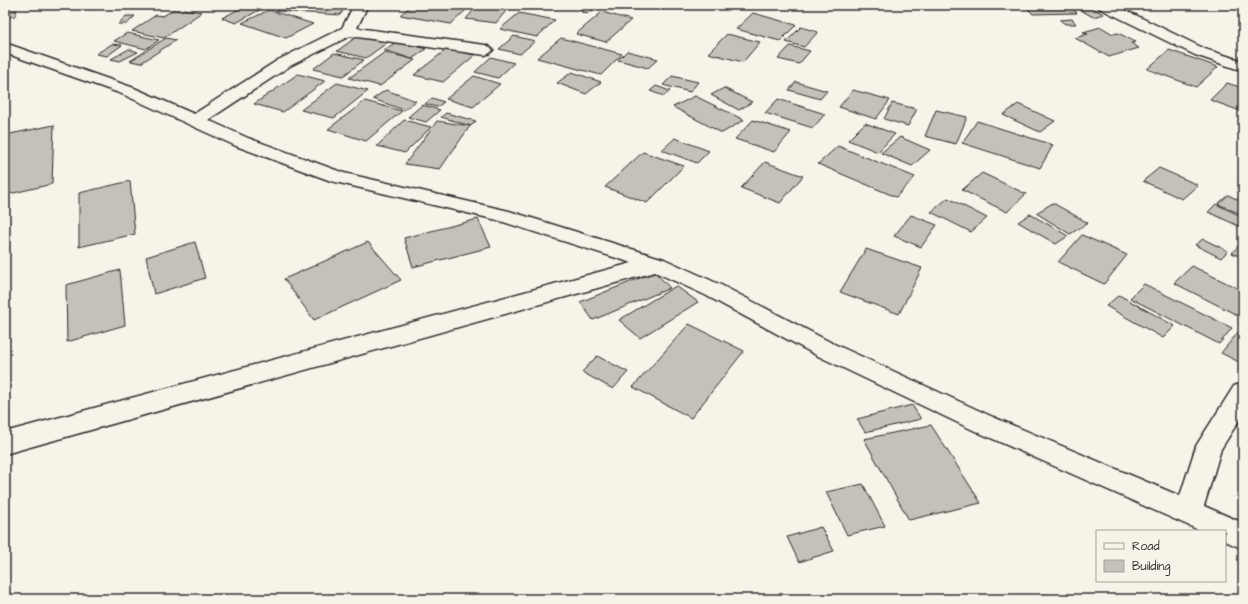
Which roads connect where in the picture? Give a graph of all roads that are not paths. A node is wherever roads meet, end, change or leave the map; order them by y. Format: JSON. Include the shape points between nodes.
{"nodes":[{"id":1,"x":361,"y":5,"type":"edge"},
{"id":2,"x":1104,"y":5,"type":"edge"},
{"id":3,"x":348,"y":31,"type":"junction"},
{"id":4,"x":5,"y":48,"type":"edge"},
{"id":5,"x":485,"y":50,"type":"dead end"},
{"id":6,"x":1243,"y":66,"type":"edge"},
{"id":7,"x":195,"y":121,"type":"junction"},
{"id":8,"x":657,"y":264,"type":"junction"},
{"id":9,"x":1243,"y":393,"type":"edge"},
{"id":10,"x":5,"y":443,"type":"edge"},
{"id":11,"x":1188,"y":513,"type":"junction"},
{"id":12,"x":1243,"y":536,"type":"edge"}],
"edges":[{"from":1,"to":3,"type":"street"},
{"from":2,"to":6,"type":"street","via":[[1200,52]]},
{"from":3,"to":5,"type":"street"},
{"from":3,"to":7,"type":"street","via":[[284,63]]},
{"from":4,"to":7,"type":"street","via":[[128,91]]},
{"from":7,"to":8,"type":"street","via":[[242,142],[338,177],[502,215]]},
{"from":8,"to":10,"type":"street"},
{"from":8,"to":11,"type":"street","via":[[713,290],[831,353],[984,424]]},
{"from":9,"to":11,"type":"street","via":[[1210,446]]},
{"from":11,"to":12,"type":"street"}]}
